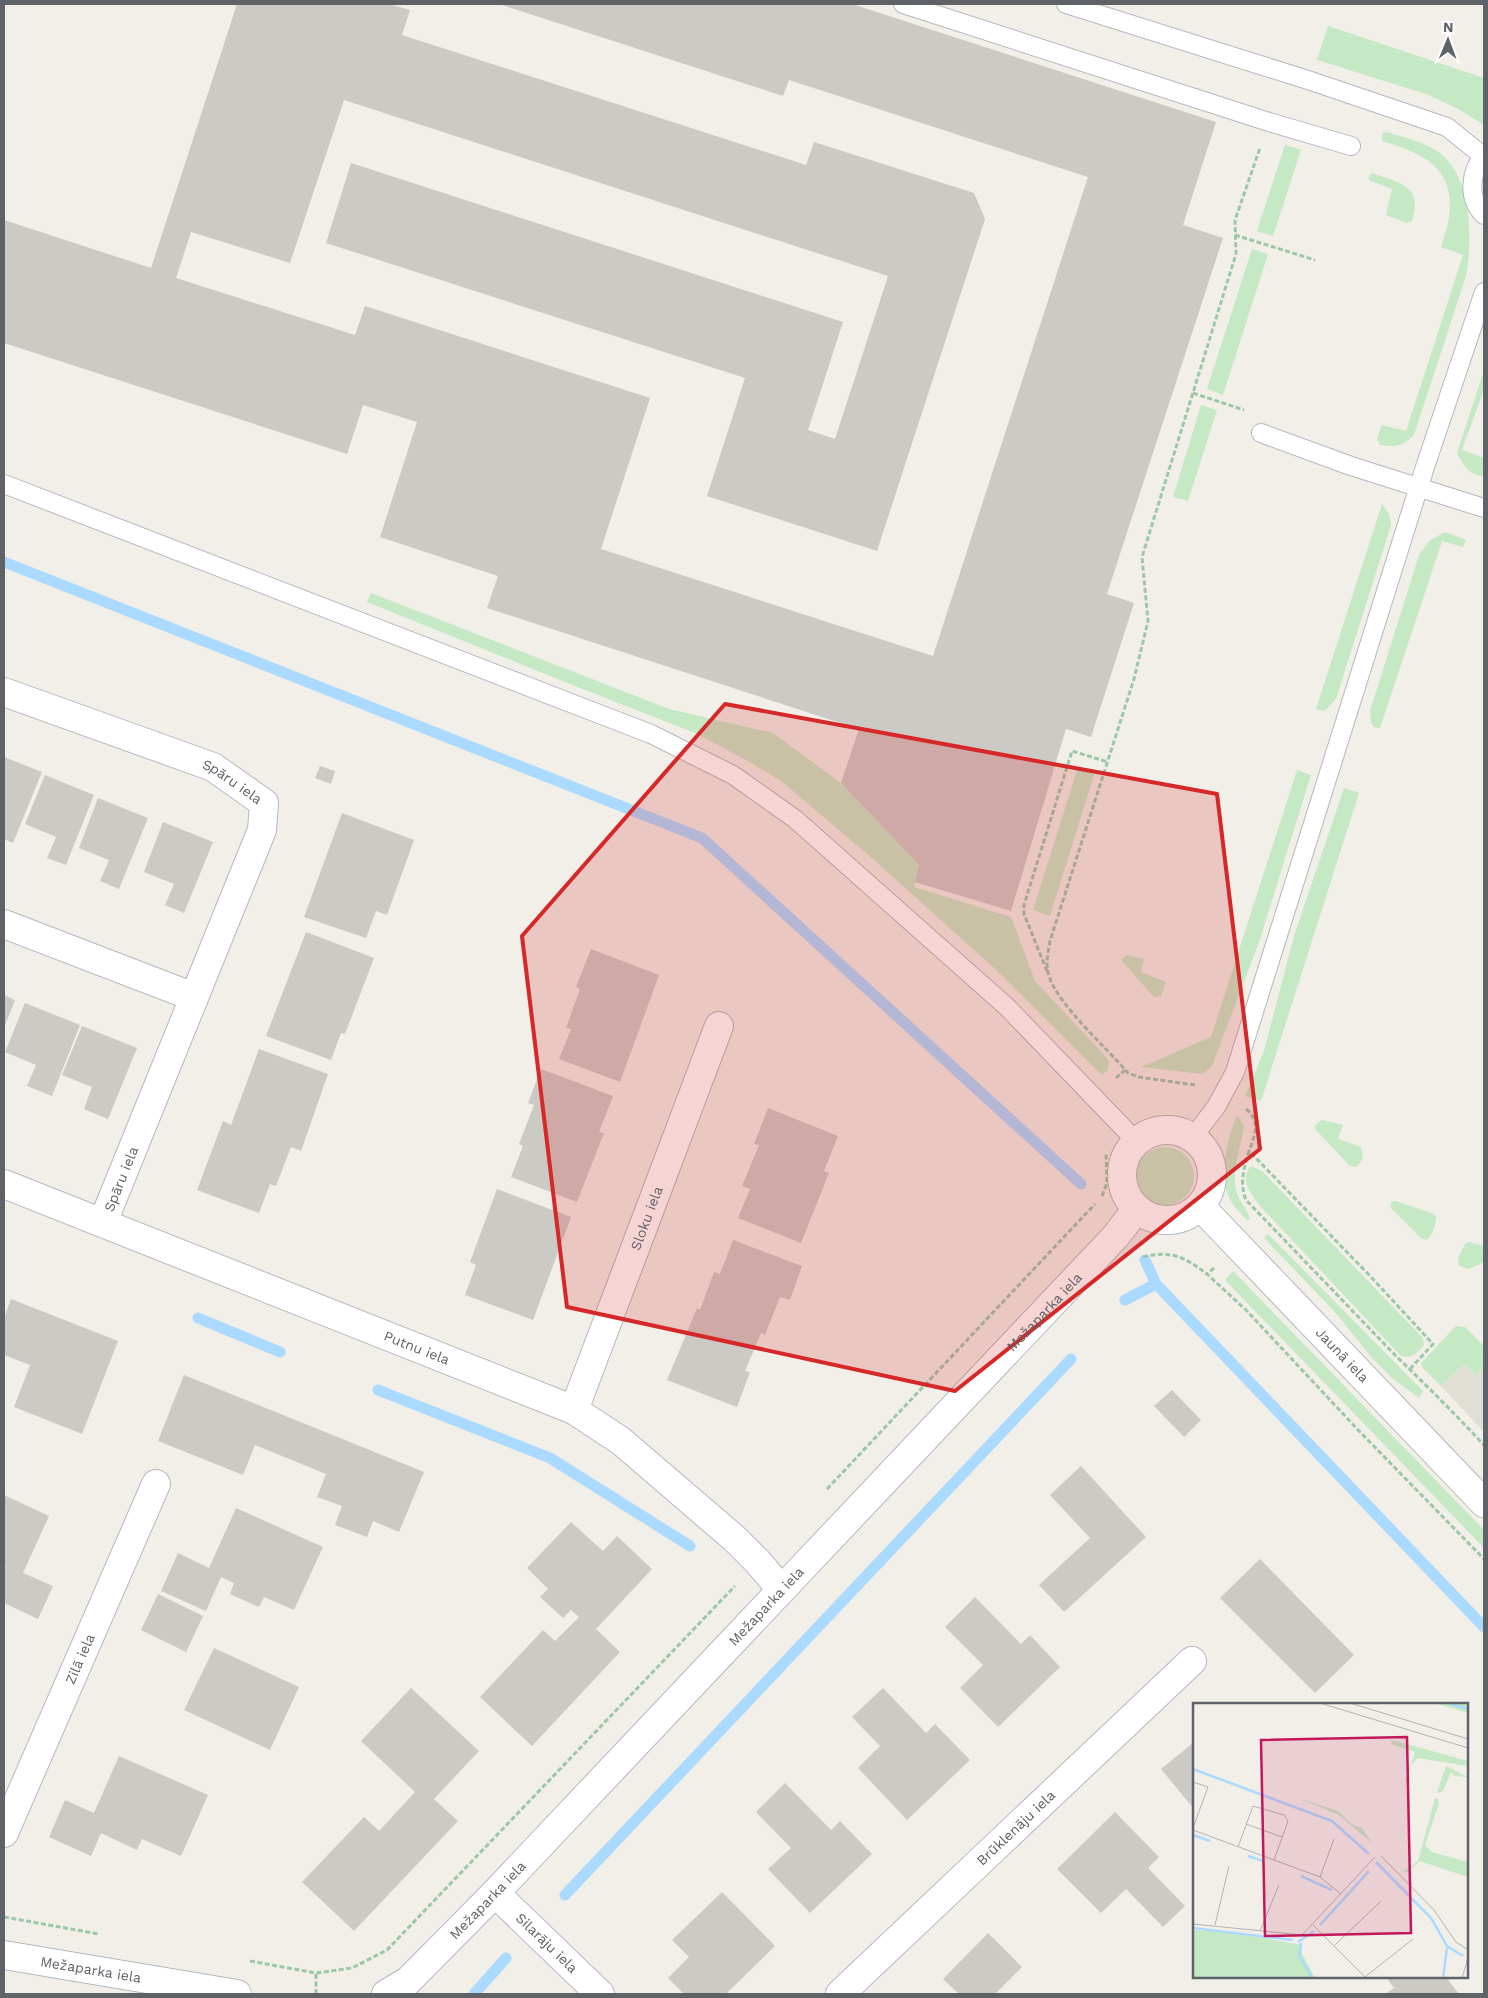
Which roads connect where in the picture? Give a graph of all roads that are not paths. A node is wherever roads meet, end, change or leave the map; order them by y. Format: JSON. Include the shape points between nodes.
{"nodes":[{"id":1,"x":903,"y":4,"type":"edge"},
{"id":2,"x":1066,"y":4,"type":"edge"},
{"id":3,"x":1350,"y":146,"type":"dead end"},
{"id":4,"x":1484,"y":155,"type":"edge"},
{"id":5,"x":1484,"y":215,"type":"edge"},
{"id":6,"x":1484,"y":292,"type":"edge"},
{"id":7,"x":1261,"y":433,"type":"dead end"},
{"id":8,"x":4,"y":484,"type":"edge"},
{"id":9,"x":1419,"y":487,"type":"junction"},
{"id":10,"x":1484,"y":508,"type":"edge"},
{"id":11,"x":4,"y":692,"type":"edge"},
{"id":12,"x":4,"y":924,"type":"edge"},
{"id":13,"x":194,"y":997,"type":"junction"},
{"id":14,"x":719,"y":1026,"type":"dead end"},
{"id":15,"x":1193,"y":1137,"type":"junction"},
{"id":16,"x":1136,"y":1141,"type":"junction"},
{"id":17,"x":4,"y":1184,"type":"edge"},
{"id":18,"x":1200,"y":1206,"type":"junction"},
{"id":19,"x":1137,"y":1209,"type":"junction"},
{"id":20,"x":103,"y":1222,"type":"junction"},
{"id":21,"x":574,"y":1410,"type":"junction"},
{"id":22,"x":156,"y":1484,"type":"dead end"},
{"id":23,"x":1484,"y":1503,"type":"edge"},
{"id":24,"x":781,"y":1589,"type":"junction"},
{"id":25,"x":1192,"y":1661,"type":"dead end"},
{"id":26,"x":4,"y":1833,"type":"edge"},
{"id":27,"x":494,"y":1893,"type":"junction"},
{"id":28,"x":4,"y":1955,"type":"edge"},
{"id":29,"x":237,"y":1994,"type":"edge"},
{"id":30,"x":386,"y":1994,"type":"edge"},
{"id":31,"x":600,"y":1994,"type":"edge"},
{"id":32,"x":840,"y":1994,"type":"edge"}],
"edges":[{"from":1,"to":3,"type":"lane"},
{"from":2,"to":4,"type":"lane","via":[[1447,127]]},
{"from":4,"to":5,"type":"lane","via":[[1475,169],[1472,184],[1474,198]]},
{"from":6,"to":9,"type":"lane"},
{"from":7,"to":9,"type":"lane"},
{"from":8,"to":16,"type":"lane","via":[[651,734],[732,775],[795,819],[1007,1008]]},
{"from":9,"to":10,"type":"lane"},
{"from":9,"to":15,"type":"lane","via":[[1235,1072],[1216,1107]]},
{"from":11,"to":13,"type":"street","name":"Spāru iela","via":[[213,767],[264,803],[262,830]]},
{"from":12,"to":13,"type":"street"},
{"from":13,"to":20,"type":"street","name":"Spāru iela"},
{"from":14,"to":21,"type":"street","name":"Sloku iela"},
{"from":15,"to":16,"type":"street","via":[[1179,1130],[1164,1130],[1149,1133]]},
{"from":15,"to":18,"type":"street","via":[[1211,1162],[1213,1178],[1209,1194]]},
{"from":16,"to":19,"type":"street","via":[[1126,1153],[1122,1183],[1127,1198]]},
{"from":17,"to":20,"type":"street","name":"Putnu iela"},
{"from":18,"to":19,"type":"street","via":[[1189,1215],[1162,1221]]},
{"from":18,"to":23,"type":"street","name":"Jaunā iela"},
{"from":19,"to":24,"type":"street","name":"Mežaparka iela","via":[[1115,1237]]},
{"from":20,"to":21,"type":"street","name":"Putnu iela"},
{"from":21,"to":24,"type":"street","name":"Putnu iela","via":[[621,1441],[735,1540]]},
{"from":22,"to":26,"type":"street","name":"Zilā iela"},
{"from":24,"to":27,"type":"street","name":"Mežaparka iela"},
{"from":25,"to":32,"type":"street","name":"Brūklenāju iela"},
{"from":27,"to":30,"type":"street","name":"Mežaparka iela","via":[[408,1980]]},
{"from":27,"to":31,"type":"street","name":"Silarāju iela"},
{"from":28,"to":29,"type":"street","name":"Mežaparka iela"}]}
